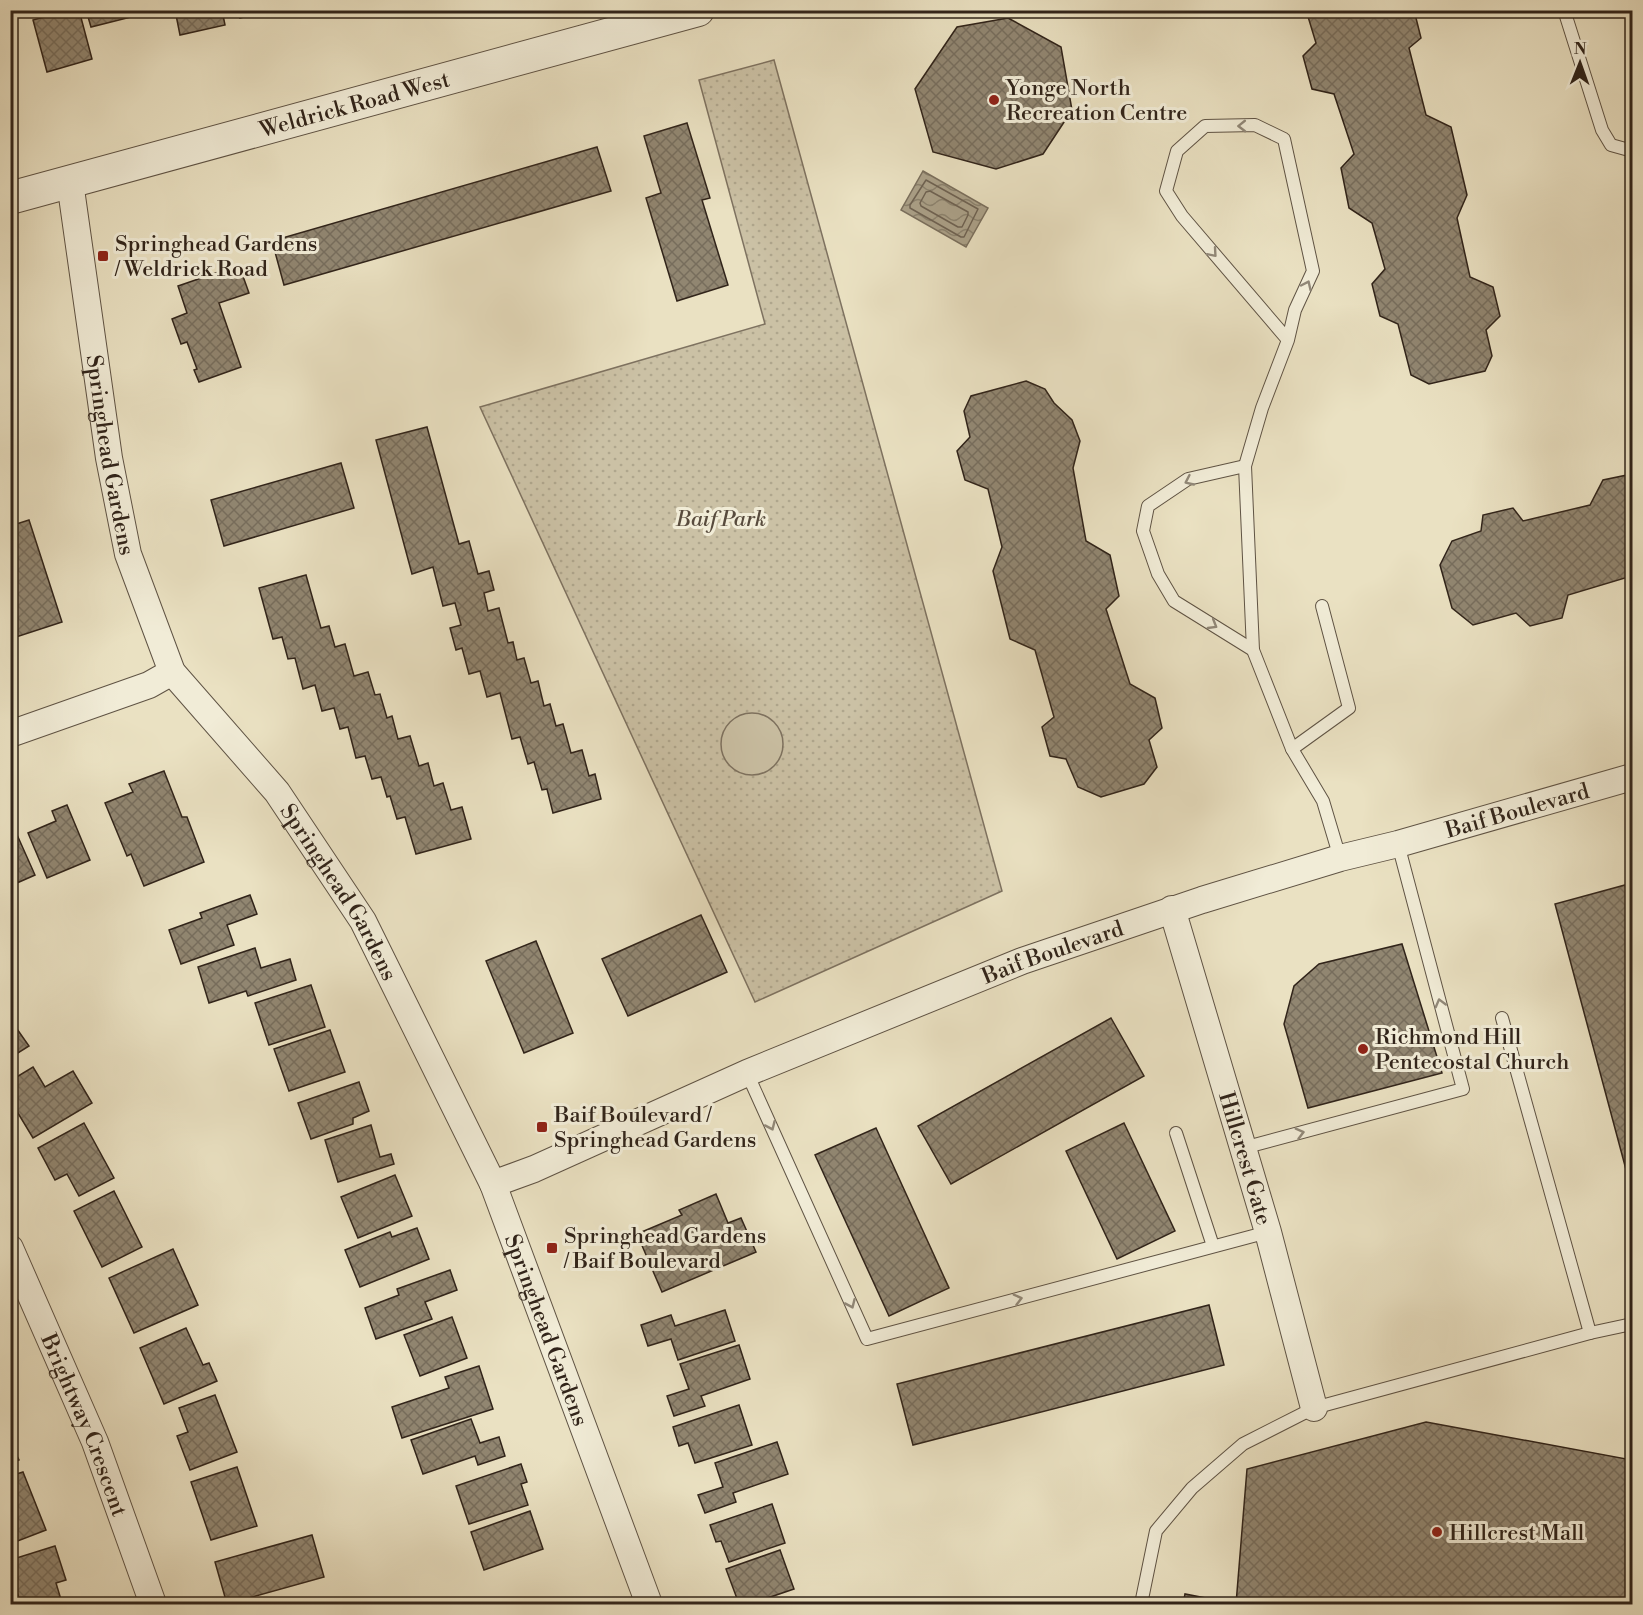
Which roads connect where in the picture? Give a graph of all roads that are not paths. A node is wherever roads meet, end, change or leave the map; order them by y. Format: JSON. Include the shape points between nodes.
{"nodes":[{"id":1,"x":698,"y":10,"type":"edge"},
{"id":2,"x":1564,"y":10,"type":"edge"},
{"id":3,"x":1632,"y":148,"type":"edge"},
{"id":4,"x":70,"y":182,"type":"junction"},
{"id":5,"x":10,"y":198,"type":"edge"},
{"id":6,"x":1288,"y":340,"type":"junction"},
{"id":7,"x":1245,"y":466,"type":"junction"},
{"id":8,"x":1322,"y":606,"type":"dead end"},
{"id":9,"x":1253,"y":650,"type":"junction"},
{"id":10,"x":172,"y":672,"type":"junction"},
{"id":11,"x":10,"y":734,"type":"edge"},
{"id":12,"x":1292,"y":749,"type":"junction"},
{"id":13,"x":1632,"y":777,"type":"edge"},
{"id":14,"x":1398,"y":844,"type":"junction"},
{"id":15,"x":1340,"y":858,"type":"junction"},
{"id":16,"x":1172,"y":909,"type":"junction"},
{"id":17,"x":1502,"y":1018,"type":"dead end"},
{"id":18,"x":747,"y":1073,"type":"junction"},
{"id":19,"x":1176,"y":1133,"type":"dead end"},
{"id":20,"x":1243,"y":1148,"type":"junction"},
{"id":21,"x":493,"y":1184,"type":"junction"},
{"id":22,"x":1268,"y":1232,"type":"junction"},
{"id":23,"x":1213,"y":1246,"type":"junction"},
{"id":24,"x":10,"y":1248,"type":"edge"},
{"id":25,"x":1632,"y":1324,"type":"edge"},
{"id":26,"x":1590,"y":1333,"type":"junction"},
{"id":27,"x":1314,"y":1408,"type":"junction"},
{"id":28,"x":153,"y":1605,"type":"edge"},
{"id":29,"x":649,"y":1605,"type":"edge"},
{"id":30,"x":1141,"y":1605,"type":"edge"}],
"edges":[{"from":1,"to":4,"type":"street","name":"Weldrick Road West"},
{"from":2,"to":3,"type":"lane","via":[[1602,130],[1611,145]]},
{"from":4,"to":5,"type":"street","name":"Weldrick Road West"},
{"from":4,"to":10,"type":"street","name":"Springhead Gardens","via":[[109,458],[128,554]]},
{"from":6,"to":6,"type":"lane","one_way":true,"via":[[1295,310],[1313,271],[1284,139],[1255,125],[1205,126],[1177,151],[1166,191],[1182,216]]},
{"from":6,"to":7,"type":"lane"},
{"from":7,"to":9,"type":"lane"},
{"from":7,"to":9,"type":"lane","one_way":true,"via":[[1188,479],[1148,506],[1143,531],[1158,574],[1174,601]]},
{"from":8,"to":12,"type":"lane","via":[[1349,708]]},
{"from":9,"to":12,"type":"lane"},
{"from":10,"to":11,"type":"street","via":[[149,685]]},
{"from":10,"to":21,"type":"street","name":"Springhead Gardens","via":[[277,792],[363,921]]},
{"from":12,"to":15,"type":"lane","via":[[1323,801]]},
{"from":13,"to":14,"type":"street","name":"Baif Boulevard"},
{"from":14,"to":15,"type":"street","name":"Baif Boulevard"},
{"from":20,"to":14,"type":"lane","one_way":true,"via":[[1463,1089]]},
{"from":15,"to":16,"type":"street","name":"Baif Boulevard"},
{"from":16,"to":18,"type":"street","name":"Baif Boulevard","via":[[1022,961]]},
{"from":16,"to":20,"type":"street","name":"Hillcrest Gate"},
{"from":17,"to":26,"type":"lane"},
{"from":18,"to":21,"type":"street","name":"Baif Boulevard"},
{"from":18,"to":23,"type":"lane","one_way":true,"via":[[867,1340]]},
{"from":19,"to":23,"type":"lane"},
{"from":20,"to":22,"type":"street","name":"Hillcrest Gate"},
{"from":21,"to":29,"type":"street","name":"Springhead Gardens"},
{"from":22,"to":23,"type":"lane"},
{"from":22,"to":27,"type":"street","name":"Hillcrest Gate"},
{"from":24,"to":28,"type":"street","name":"Brightway Crescent","via":[[95,1442]]},
{"from":25,"to":26,"type":"lane"},
{"from":26,"to":27,"type":"lane"},
{"from":27,"to":30,"type":"lane","via":[[1243,1444],[1192,1488],[1156,1531]]}]}
